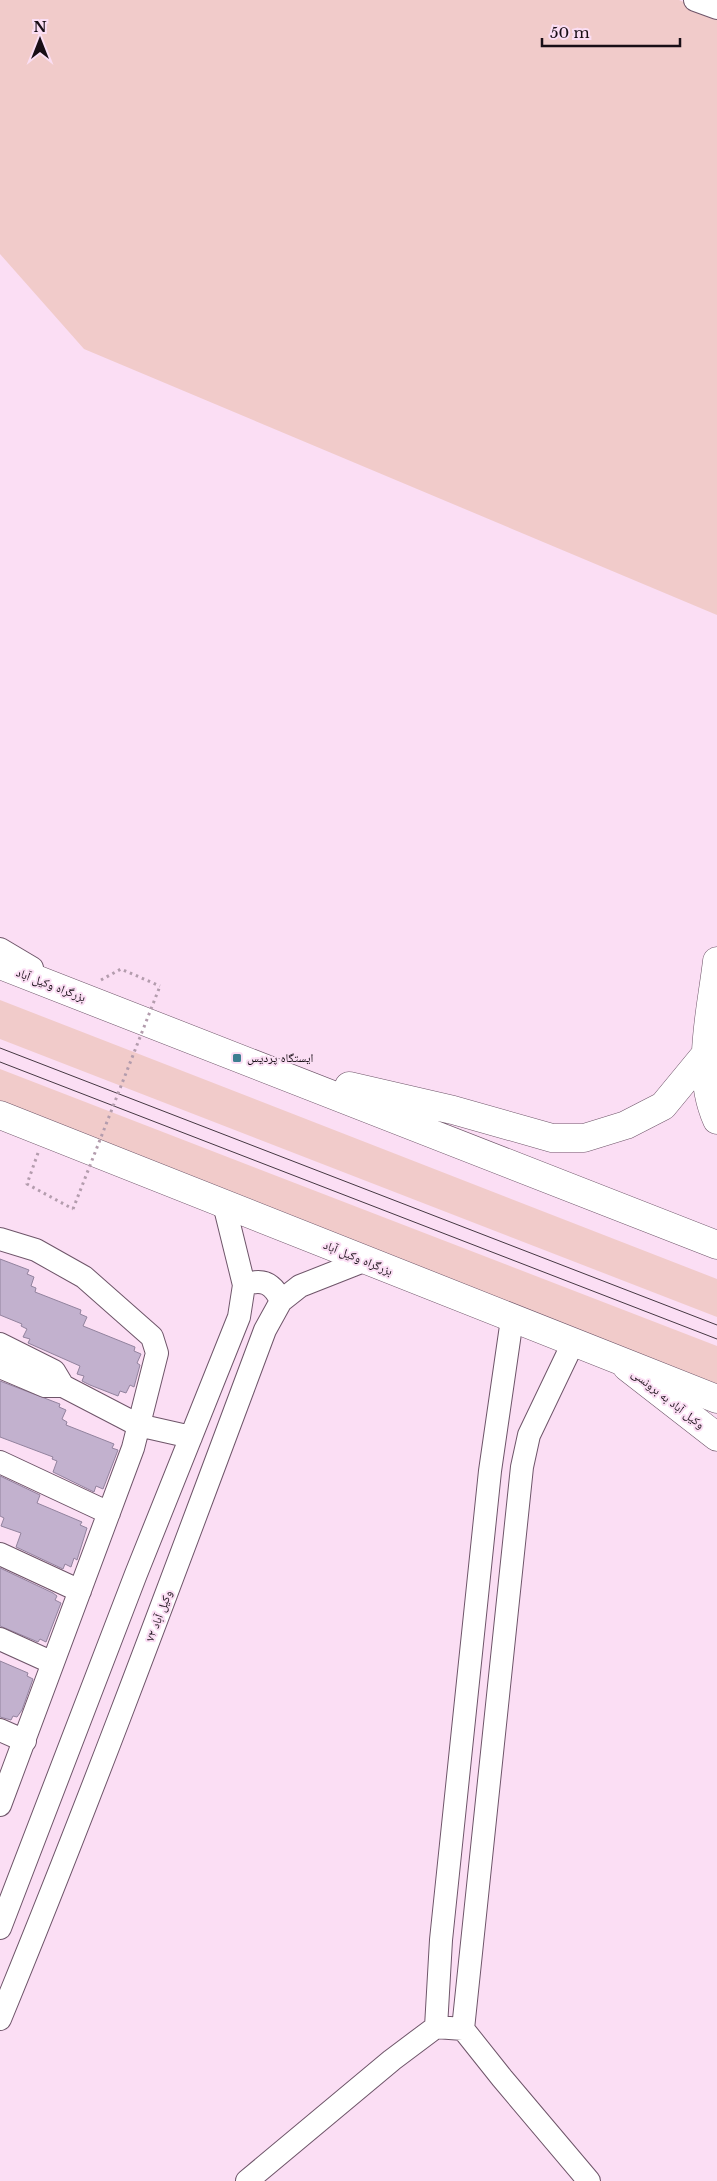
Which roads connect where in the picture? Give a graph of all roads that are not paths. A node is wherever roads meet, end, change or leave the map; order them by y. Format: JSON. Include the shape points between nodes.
{"nodes":[{"id":1,"x":695,"y":0,"type":"edge"},
{"id":2,"x":717,"y":8,"type":"edge"},
{"id":3,"x":0,"y":949,"type":"edge"},
{"id":4,"x":717,"y":961,"type":"edge"},
{"id":5,"x":0,"y":965,"type":"edge"},
{"id":6,"x":75,"y":994,"type":"junction"},
{"id":7,"x":705,"y":1055,"type":"junction"},
{"id":8,"x":262,"y":1067,"type":"junction"},
{"id":9,"x":0,"y":1116,"type":"edge"},
{"id":10,"x":717,"y":1120,"type":"edge"},
{"id":11,"x":224,"y":1204,"type":"junction"},
{"id":12,"x":0,"y":1238,"type":"edge"},
{"id":13,"x":717,"y":1245,"type":"edge"},
{"id":14,"x":366,"y":1260,"type":"junction"},
{"id":15,"x":244,"y":1285,"type":"junction"},
{"id":16,"x":281,"y":1300,"type":"junction"},
{"id":17,"x":512,"y":1319,"type":"junction"},
{"id":18,"x":573,"y":1343,"type":"junction"},
{"id":19,"x":0,"y":1344,"type":"edge"},
{"id":20,"x":620,"y":1361,"type":"junction"},
{"id":21,"x":0,"y":1367,"type":"edge"},
{"id":22,"x":62,"y":1386,"type":"junction"},
{"id":23,"x":717,"y":1399,"type":"edge"},
{"id":24,"x":138,"y":1425,"type":"junction"},
{"id":25,"x":191,"y":1437,"type":"junction"},
{"id":26,"x":717,"y":1437,"type":"edge"},
{"id":27,"x":0,"y":1462,"type":"edge"},
{"id":28,"x":109,"y":1513,"type":"junction"},
{"id":29,"x":0,"y":1554,"type":"edge"},
{"id":30,"x":136,"y":1574,"type":"junction"},
{"id":31,"x":170,"y":1588,"type":"junction"},
{"id":32,"x":80,"y":1591,"type":"junction"},
{"id":33,"x":0,"y":1639,"type":"edge"},
{"id":34,"x":53,"y":1663,"type":"junction"},
{"id":35,"x":0,"y":1730,"type":"edge"},
{"id":36,"x":25,"y":1741,"type":"junction"},
{"id":37,"x":0,"y":1805,"type":"edge"},
{"id":38,"x":2,"y":1917,"type":"edge"},
{"id":39,"x":0,"y":2019,"type":"edge"},
{"id":40,"x":436,"y":2027,"type":"junction"},
{"id":41,"x":463,"y":2028,"type":"junction"},
{"id":42,"x":247,"y":2181,"type":"edge"},
{"id":43,"x":589,"y":2181,"type":"edge"}],
"edges":[{"from":1,"to":2,"type":"street"},
{"from":3,"to":6,"type":"street"},
{"from":4,"to":7,"type":"main road"},
{"from":5,"to":6,"type":"main road","name":"بزرگراه وکیل آباد"},
{"from":6,"to":8,"type":"main road","name":"بزرگراه وکیل آباد"},
{"from":7,"to":8,"type":"main road","via":[[663,1106],[626,1125],[584,1138],[552,1138],[453,1110]]},
{"from":7,"to":10,"type":"main road","via":[[709,1103]]},
{"from":8,"to":13,"type":"main road","name":"بزرگراه وکیل آباد"},
{"from":9,"to":11,"type":"main road","name":"بزرگراه وکیل آباد"},
{"from":11,"to":14,"type":"main road","name":"بزرگراه وکیل آباد"},
{"from":11,"to":15,"type":"street"},
{"from":12,"to":24,"type":"street","via":[[36,1250],[84,1277],[152,1337],[157,1353]]},
{"from":14,"to":16,"type":"street","name":"۷۲ وکیل آباد","via":[[300,1286]]},
{"from":14,"to":17,"type":"main road","name":"بزرگراه وکیل آباد"},
{"from":15,"to":16,"type":"street","via":[[255,1281],[267,1282]]},
{"from":15,"to":25,"type":"street","via":[[239,1317]]},
{"from":16,"to":31,"type":"street","name":"۷۲ وکیل آباد","via":[[265,1330]]},
{"from":17,"to":18,"type":"main road","name":"بزرگراه وکیل آباد"},
{"from":17,"to":40,"type":"street","via":[[488,1490],[441,1940]]},
{"from":18,"to":20,"type":"main road","name":"بزرگراه وکیل آباد"},
{"from":18,"to":41,"type":"street","via":[[529,1435],[522,1466]]},
{"from":19,"to":22,"type":"street","via":[[54,1371]]},
{"from":20,"to":23,"type":"main road","name":"بزرگراه وکیل آباد"},
{"from":20,"to":26,"type":"main road","name":"وکیل آباد به برونسی"},
{"from":21,"to":22,"type":"street","via":[[45,1386]]},
{"from":22,"to":24,"type":"street"},
{"from":24,"to":25,"type":"street"},
{"from":24,"to":28,"type":"street"},
{"from":25,"to":30,"type":"street"},
{"from":27,"to":28,"type":"street"},
{"from":28,"to":32,"type":"street"},
{"from":29,"to":32,"type":"street"},
{"from":30,"to":31,"type":"street"},
{"from":30,"to":38,"type":"street"},
{"from":31,"to":39,"type":"street","name":"۷۲ وکیل آباد"},
{"from":32,"to":34,"type":"street"},
{"from":33,"to":34,"type":"street"},
{"from":34,"to":36,"type":"street"},
{"from":35,"to":36,"type":"street"},
{"from":36,"to":37,"type":"street"},
{"from":40,"to":41,"type":"street"},
{"from":40,"to":42,"type":"street"},
{"from":41,"to":43,"type":"street"}]}
